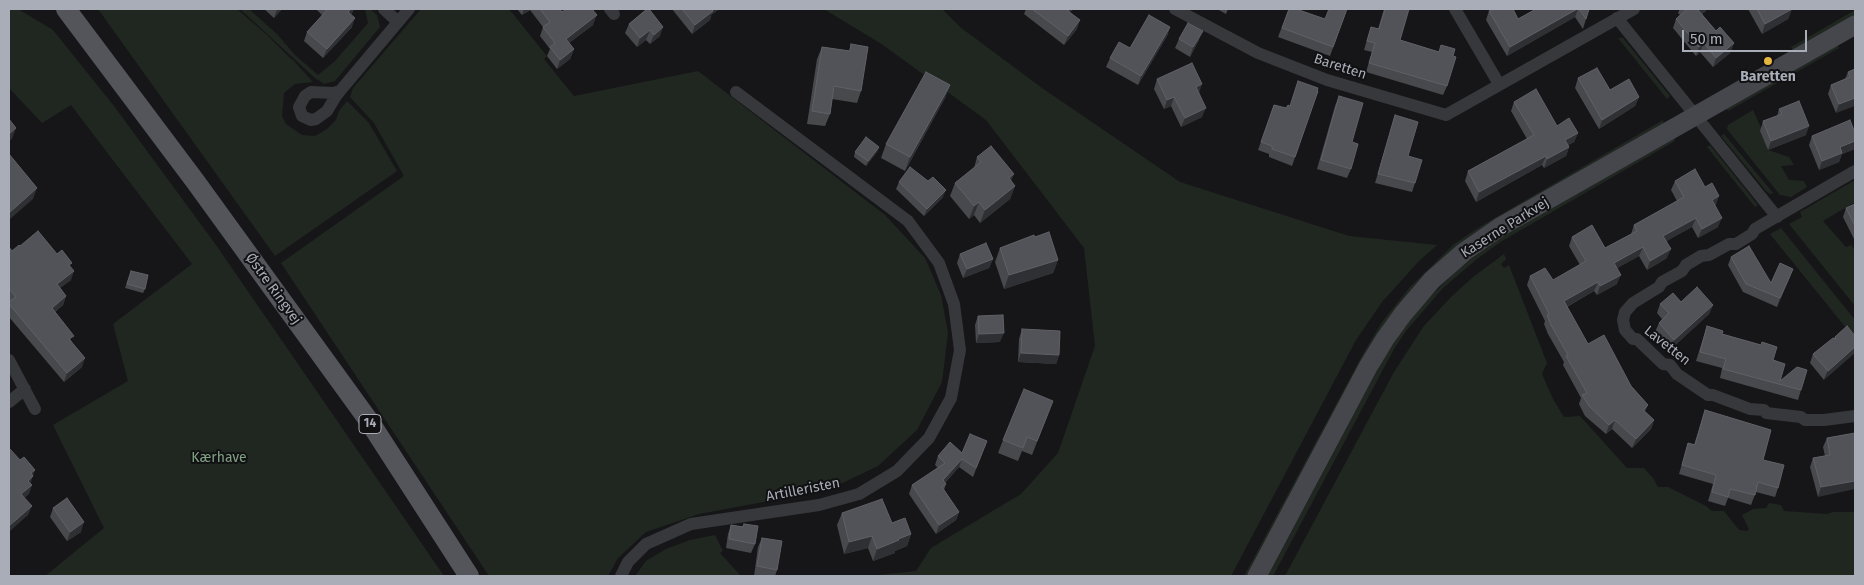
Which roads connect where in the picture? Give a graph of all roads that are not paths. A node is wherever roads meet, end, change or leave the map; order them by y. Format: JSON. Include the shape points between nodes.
{"nodes":[{"id":1,"x":66,"y":9,"type":"edge"},
{"id":2,"x":384,"y":9,"type":"edge"},
{"id":3,"x":409,"y":9,"type":"edge"},
{"id":4,"x":1175,"y":9,"type":"edge"},
{"id":5,"x":1456,"y":9,"type":"edge"},
{"id":6,"x":1634,"y":9,"type":"edge"},
{"id":7,"x":1617,"y":18,"type":"junction"},
{"id":8,"x":398,"y":22,"type":"junction"},
{"id":9,"x":1855,"y":25,"type":"edge"},
{"id":10,"x":1499,"y":84,"type":"junction"},
{"id":11,"x":340,"y":91,"type":"dead end"},
{"id":12,"x":736,"y":92,"type":"dead end"},
{"id":13,"x":1695,"y":116,"type":"junction"},
{"id":14,"x":1855,"y":171,"type":"edge"},
{"id":15,"x":1777,"y":217,"type":"junction"},
{"id":16,"x":9,"y":360,"type":"edge"},
{"id":17,"x":25,"y":389,"type":"junction"},
{"id":18,"x":9,"y":402,"type":"edge"},
{"id":19,"x":34,"y":409,"type":"dead end"},
{"id":20,"x":1855,"y":416,"type":"edge"},
{"id":21,"x":469,"y":576,"type":"edge"},
{"id":22,"x":621,"y":576,"type":"edge"},
{"id":23,"x":1257,"y":576,"type":"edge"}],
"edges":[{"from":1,"to":21,"type":"main road","name":"Østre Ringvej","number":"14","via":[[369,422]]},
{"from":2,"to":8,"type":"street"},
{"from":3,"to":8,"type":"street"},
{"from":4,"to":10,"type":"street","name":"Baretten","via":[[1258,53],[1327,80],[1446,115]]},
{"from":5,"to":10,"type":"street"},
{"from":6,"to":7,"type":"street","name":"Baretten"},
{"from":7,"to":10,"type":"street","name":"Baretten"},
{"from":7,"to":13,"type":"street"},
{"from":8,"to":11,"type":"street"},
{"from":9,"to":13,"type":"street","name":"Kaserne Parkvej"},
{"from":12,"to":22,"type":"street","name":"Artilleristen","via":[[908,221],[939,263],[954,304],[960,350],[951,398],[929,438],[897,471],[859,494],[819,506],[691,524],[646,544],[628,562]]},
{"from":13,"to":15,"type":"street"},
{"from":13,"to":23,"type":"street","name":"Kaserne Parkvej","via":[[1500,227],[1432,280],[1403,314],[1368,367]]},
{"from":14,"to":15,"type":"street","name":"Lavetten"},
{"from":15,"to":20,"type":"street","name":"Lavetten","via":[[1736,244],[1709,256],[1701,256],[1633,303],[1625,312],[1625,330],[1663,364],[1670,365],[1677,374],[1708,395],[1766,413],[1805,420]]},
{"from":16,"to":17,"type":"street"},
{"from":17,"to":18,"type":"street"},
{"from":17,"to":19,"type":"street"}]}
